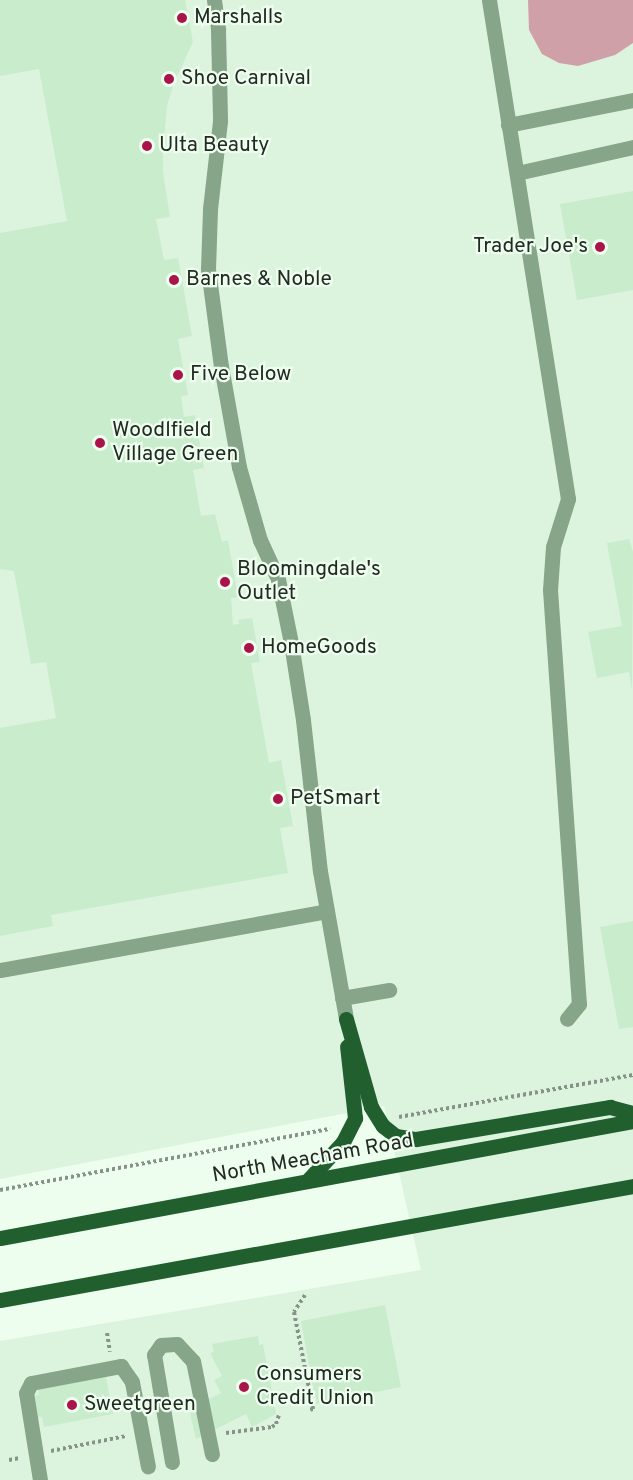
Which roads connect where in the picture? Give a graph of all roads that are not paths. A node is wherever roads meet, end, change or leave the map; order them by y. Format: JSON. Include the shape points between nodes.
{"nodes":[{"id":1,"x":214,"y":0,"type":"edge"},
{"id":2,"x":489,"y":0,"type":"edge"},
{"id":3,"x":633,"y":100,"type":"edge"},
{"id":4,"x":508,"y":125,"type":"junction"},
{"id":5,"x":633,"y":147,"type":"edge"},
{"id":6,"x":517,"y":173,"type":"junction"},
{"id":7,"x":327,"y":911,"type":"junction"},
{"id":8,"x":0,"y":970,"type":"edge"},
{"id":9,"x":389,"y":990,"type":"dead end"},
{"id":10,"x":342,"y":998,"type":"junction"},
{"id":11,"x":346,"y":1019,"type":"junction"},
{"id":12,"x":567,"y":1019,"type":"dead end"},
{"id":13,"x":633,"y":1113,"type":"edge"},
{"id":14,"x":633,"y":1121,"type":"edge"},
{"id":15,"x":308,"y":1181,"type":"junction"},
{"id":16,"x":633,"y":1186,"type":"edge"},
{"id":17,"x":0,"y":1238,"type":"edge"},
{"id":18,"x":0,"y":1300,"type":"edge"},
{"id":19,"x":212,"y":1454,"type":"dead end"},
{"id":20,"x":172,"y":1462,"type":"dead end"},
{"id":21,"x":148,"y":1467,"type":"dead end"},
{"id":22,"x":40,"y":1480,"type":"edge"}],
"edges":[{"from":1,"to":7,"type":"lane","via":[[219,121],[208,269],[239,467],[260,540],[278,579],[291,643]]},
{"from":2,"to":4,"type":"lane"},
{"from":3,"to":4,"type":"lane"},
{"from":4,"to":6,"type":"lane"},
{"from":5,"to":6,"type":"lane"},
{"from":6,"to":12,"type":"lane","via":[[568,499],[553,547],[550,590],[579,1005]]},
{"from":7,"to":8,"type":"lane"},
{"from":7,"to":10,"type":"lane"},
{"from":9,"to":10,"type":"lane"},
{"from":10,"to":11,"type":"lane"},
{"from":11,"to":13,"type":"main road","via":[[371,1107],[392,1133],[410,1140],[610,1107]]},
{"from":11,"to":15,"type":"main road","via":[[355,1118],[343,1142]]},
{"from":14,"to":15,"type":"main road","name":"North Meacham Road"},
{"from":15,"to":17,"type":"main road","name":"North Meacham Road"},
{"from":16,"to":18,"type":"main road"},
{"from":19,"to":20,"type":"lane","via":[[193,1361],[177,1344],[160,1346],[153,1355]]},
{"from":21,"to":22,"type":"lane","via":[[132,1382],[121,1366],[31,1383],[26,1393]]}]}
